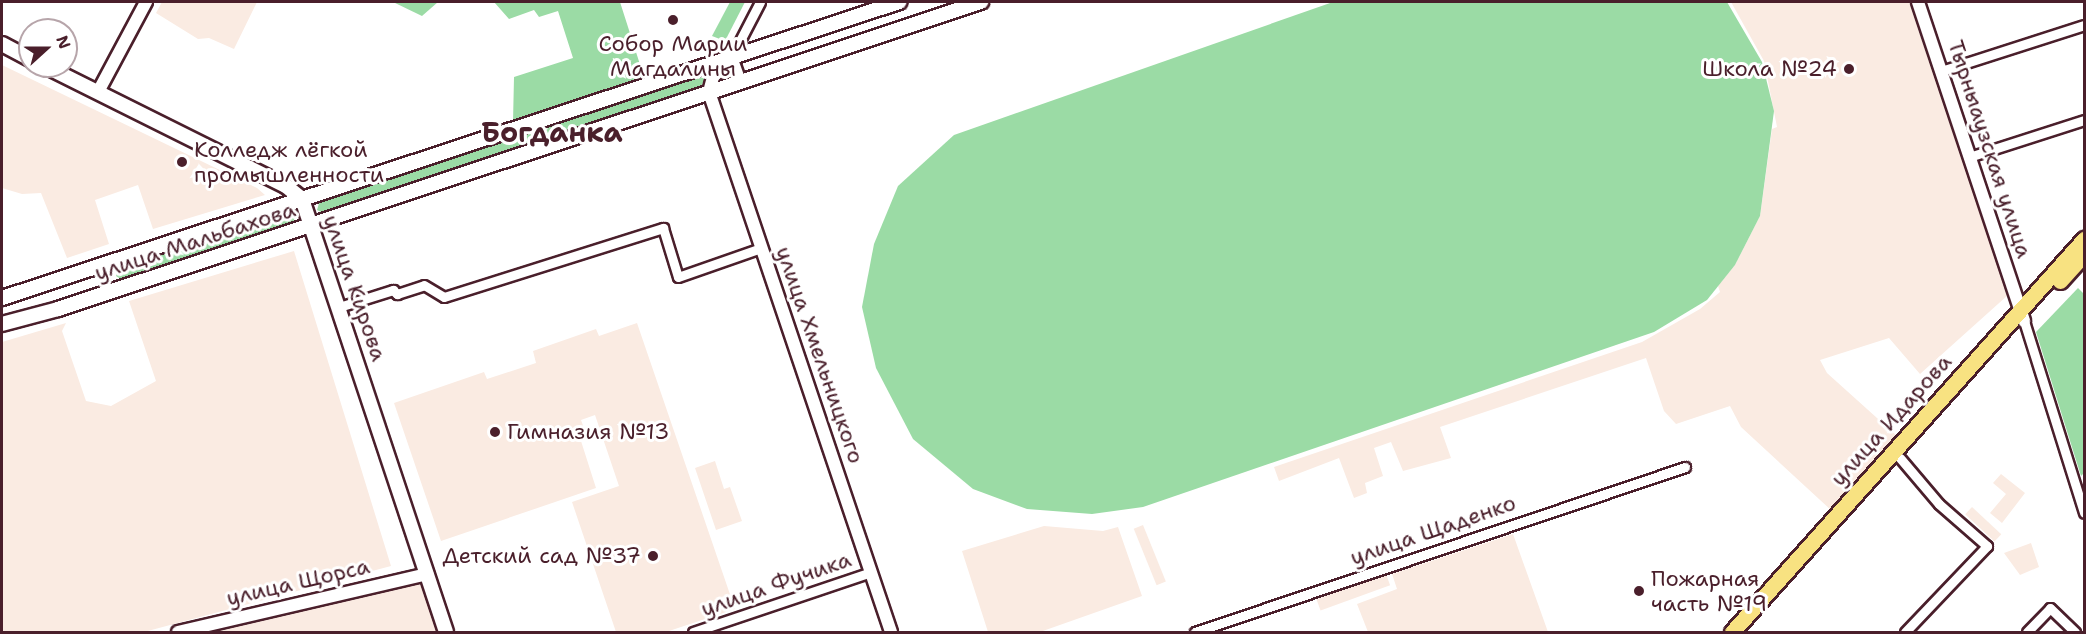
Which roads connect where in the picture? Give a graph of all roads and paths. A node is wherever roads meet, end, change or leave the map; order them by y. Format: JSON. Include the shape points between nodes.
{"nodes":[{"id":1,"x":146,"y":2,"type":"edge"},
{"id":2,"x":760,"y":2,"type":"edge"},
{"id":3,"x":899,"y":2,"type":"edge"},
{"id":4,"x":981,"y":2,"type":"edge"},
{"id":5,"x":1918,"y":2,"type":"edge"},
{"id":6,"x":2085,"y":25,"type":"edge"},
{"id":7,"x":2,"y":44,"type":"edge"},
{"id":8,"x":18,"y":53,"type":"edge"},
{"id":9,"x":732,"y":56,"type":"junction"},
{"id":10,"x":702,"y":67,"type":"junction"},
{"id":11,"x":1941,"y":71,"type":"junction"},
{"id":12,"x":713,"y":77,"type":"junction"},
{"id":13,"x":69,"y":78,"type":"edge"},
{"id":14,"x":741,"y":81,"type":"junction"},
{"id":15,"x":98,"y":92,"type":"junction"},
{"id":16,"x":709,"y":92,"type":"junction"},
{"id":17,"x":2085,"y":120,"type":"edge"},
{"id":18,"x":1970,"y":158,"type":"junction"},
{"id":19,"x":302,"y":199,"type":"junction"},
{"id":20,"x":311,"y":225,"type":"junction"},
{"id":21,"x":2085,"y":239,"type":"edge"},
{"id":22,"x":761,"y":248,"type":"junction"},
{"id":23,"x":2085,"y":254,"type":"edge"},
{"id":24,"x":2,"y":298,"type":"edge"},
{"id":25,"x":339,"y":307,"type":"junction"},
{"id":26,"x":2023,"y":316,"type":"junction"},
{"id":27,"x":2,"y":324,"type":"edge"},
{"id":28,"x":1900,"y":458,"type":"junction"},
{"id":29,"x":1684,"y":467,"type":"dead end"},
{"id":30,"x":2085,"y":513,"type":"edge"},
{"id":31,"x":872,"y":572,"type":"junction"},
{"id":32,"x":427,"y":574,"type":"junction"},
{"id":33,"x":1219,"y":629,"type":"edge"},
{"id":34,"x":178,"y":633,"type":"edge"},
{"id":35,"x":446,"y":633,"type":"edge"},
{"id":36,"x":693,"y":633,"type":"edge"},
{"id":37,"x":891,"y":633,"type":"edge"},
{"id":38,"x":1195,"y":633,"type":"edge"},
{"id":39,"x":1732,"y":633,"type":"edge"},
{"id":40,"x":1745,"y":633,"type":"edge"},
{"id":41,"x":1905,"y":633,"type":"edge"},
{"id":42,"x":2027,"y":633,"type":"edge"},
{"id":43,"x":2075,"y":633,"type":"edge"}],
"edges":[{"from":1,"to":15,"type":"street"},
{"from":2,"to":9,"type":"street"},
{"from":3,"to":9,"type":"main road","name":"улица Мальбахова"},
{"from":4,"to":14,"type":"main road","name":"улица Мальбахова"},
{"from":5,"to":11,"type":"street","name":"Тырныаузская улица"},
{"from":6,"to":11,"type":"street"},
{"from":7,"to":8,"type":"main road"},
{"from":9,"to":10,"type":"main road","name":"улица Мальбахова"},
{"from":9,"to":12,"type":"street"},
{"from":9,"to":14,"type":"street"},
{"from":10,"to":12,"type":"street"},
{"from":10,"to":19,"type":"main road","name":"улица Мальбахова"},
{"from":11,"to":18,"type":"street","name":"Тырныаузская улица"},
{"from":12,"to":16,"type":"street"},
{"from":13,"to":15,"type":"main road","name":"улица Кирова"},
{"from":14,"to":16,"type":"main road","name":"улица Мальбахова"},
{"from":15,"to":19,"type":"main road","name":"улица Кирова","via":[[286,186]]},
{"from":16,"to":20,"type":"main road","name":"улица Мальбахова"},
{"from":16,"to":22,"type":"street","name":"улица Хмельницкого"},
{"from":17,"to":18,"type":"street"},
{"from":18,"to":26,"type":"street","name":"Тырныаузская улица"},
{"from":19,"to":20,"type":"main road","name":"улица Кирова"},
{"from":19,"to":24,"type":"main road","name":"улица Мальбахова"},
{"from":20,"to":25,"type":"main road","name":"улица Кирова"},
{"from":20,"to":27,"type":"main road","name":"улица Мальбахова"},
{"from":21,"to":26,"type":"main road","name":"улица Идарова"},
{"from":22,"to":25,"type":"street","via":[[678,277],[663,228],[444,297],[424,285]]},
{"from":22,"to":31,"type":"street","name":"улица Хмельницкого"},
{"from":23,"to":26,"type":"main road","name":"улица Идарова"},
{"from":25,"to":32,"type":"main road","name":"улица Кирова"},
{"from":26,"to":28,"type":"main road","name":"улица Идарова"},
{"from":26,"to":30,"type":"street"},
{"from":26,"to":39,"type":"main road","name":"улица Идарова"},
{"from":28,"to":40,"type":"main road","name":"улица Идарова"},
{"from":28,"to":41,"type":"street","via":[[1939,504],[1987,546]]},
{"from":29,"to":33,"type":"street","name":"улица Щаденко"},
{"from":31,"to":36,"type":"street","name":"улица Фучика"},
{"from":31,"to":37,"type":"street","name":"улица Хмельницкого"},
{"from":32,"to":34,"type":"street","name":"улица Щорса"},
{"from":32,"to":35,"type":"main road","name":"улица Кирова"},
{"from":33,"to":38,"type":"street","name":"улица Щаденко"},
{"from":42,"to":43,"type":"street","via":[[2050,608]]}]}
